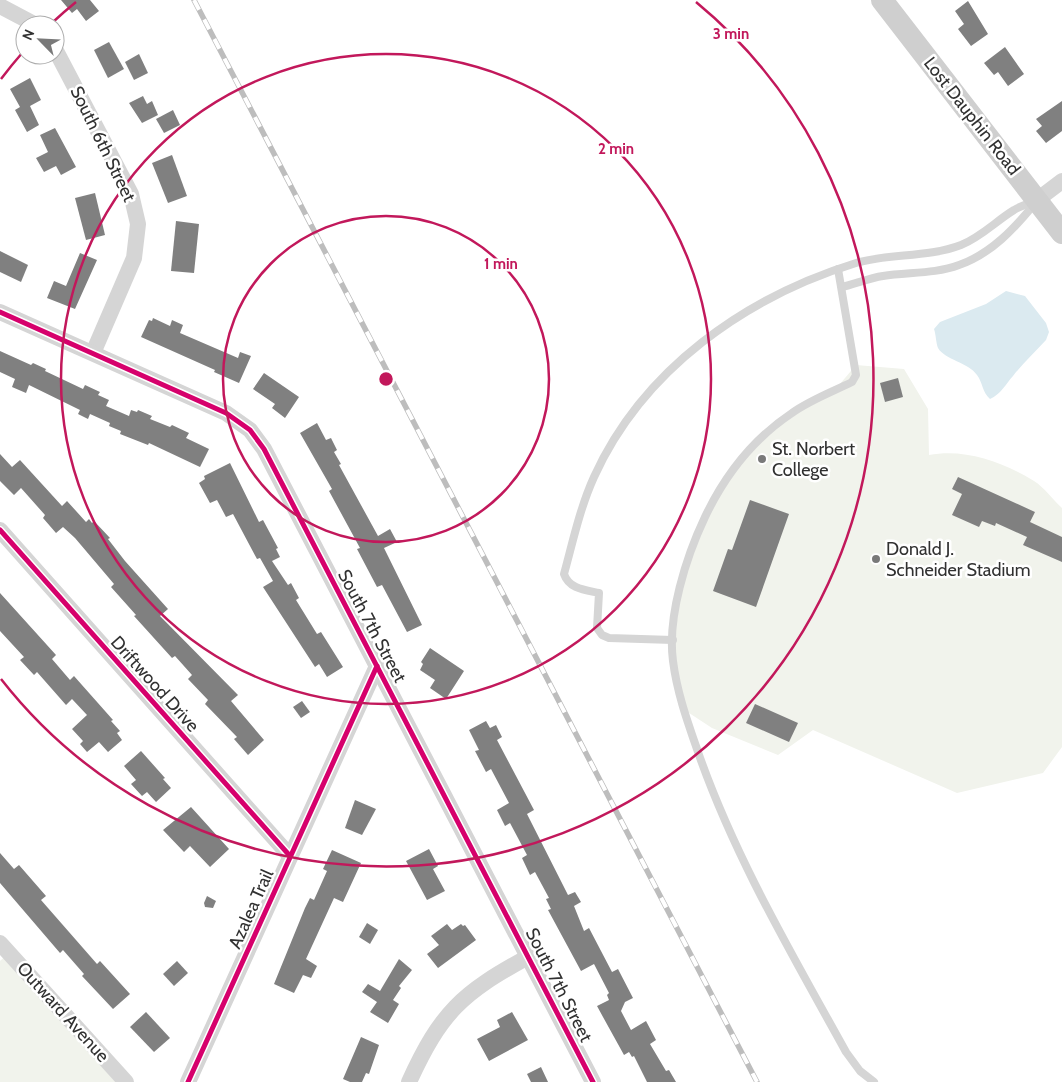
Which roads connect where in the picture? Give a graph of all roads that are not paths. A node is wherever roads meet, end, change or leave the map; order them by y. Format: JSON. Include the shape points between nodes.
{"nodes":[{"id":1,"x":882,"y":0,"type":"edge"},
{"id":2,"x":0,"y":6,"type":"edge"},
{"id":3,"x":17,"y":15,"type":"edge"},
{"id":4,"x":63,"y":65,"type":"edge"},
{"id":5,"x":1062,"y":181,"type":"edge"},
{"id":6,"x":1037,"y":200,"type":"junction"},
{"id":7,"x":1062,"y":233,"type":"edge"},
{"id":8,"x":838,"y":269,"type":"junction"},
{"id":9,"x":842,"y":287,"type":"junction"},
{"id":10,"x":0,"y":312,"type":"edge"},
{"id":11,"x":93,"y":353,"type":"junction"},
{"id":12,"x":0,"y":530,"type":"edge"},
{"id":13,"x":673,"y":640,"type":"junction"},
{"id":14,"x":377,"y":666,"type":"junction"},
{"id":15,"x":290,"y":856,"type":"junction"},
{"id":16,"x":0,"y":943,"type":"edge"},
{"id":17,"x":528,"y":957,"type":"junction"},
{"id":18,"x":126,"y":1082,"type":"edge"},
{"id":19,"x":188,"y":1082,"type":"edge"},
{"id":20,"x":409,"y":1082,"type":"edge"},
{"id":21,"x":593,"y":1082,"type":"edge"},
{"id":22,"x":874,"y":1082,"type":"edge"}],
"edges":[{"from":1,"to":6,"type":"main road","name":"Lost Dauphin Road"},
{"from":2,"to":3,"type":"street"},
{"from":4,"to":11,"type":"street","name":"South 6th Street","via":[[131,194],[138,224],[134,258]]},
{"from":5,"to":6,"type":"street"},
{"from":6,"to":7,"type":"main road","name":"Lost Dauphin Road"},
{"from":6,"to":8,"type":"lane","via":[[1015,209],[961,245],[937,252],[875,259]]},
{"from":6,"to":9,"type":"lane","via":[[1001,240],[959,265],[944,270],[882,276]]},
{"from":8,"to":9,"type":"lane"},
{"from":8,"to":13,"type":"lane","via":[[754,306],[682,358],[632,413],[594,477],[578,520],[564,574],[567,582],[599,593],[597,628],[602,635],[609,638]]},
{"from":9,"to":13,"type":"lane","via":[[856,375],[852,382],[792,412],[745,453],[728,475],[695,537],[682,580]]},
{"from":10,"to":11,"type":"street","name":"South 7th Street"},
{"from":11,"to":14,"type":"street","name":"South 7th Street","via":[[226,413],[250,430],[264,450]]},
{"from":12,"to":15,"type":"street","name":"Driftwood Drive"},
{"from":13,"to":22,"type":"lane","via":[[673,660],[683,710],[731,838],[846,1052],[860,1071]]},
{"from":14,"to":15,"type":"street","name":"Azalea Trail"},
{"from":14,"to":17,"type":"street","name":"South 7th Street"},
{"from":15,"to":19,"type":"street","name":"Azalea Trail"},
{"from":16,"to":18,"type":"street","name":"Outward Avenue"},
{"from":17,"to":20,"type":"street","via":[[488,979],[454,1006],[436,1029]]},
{"from":17,"to":21,"type":"street","name":"South 7th Street"}]}
